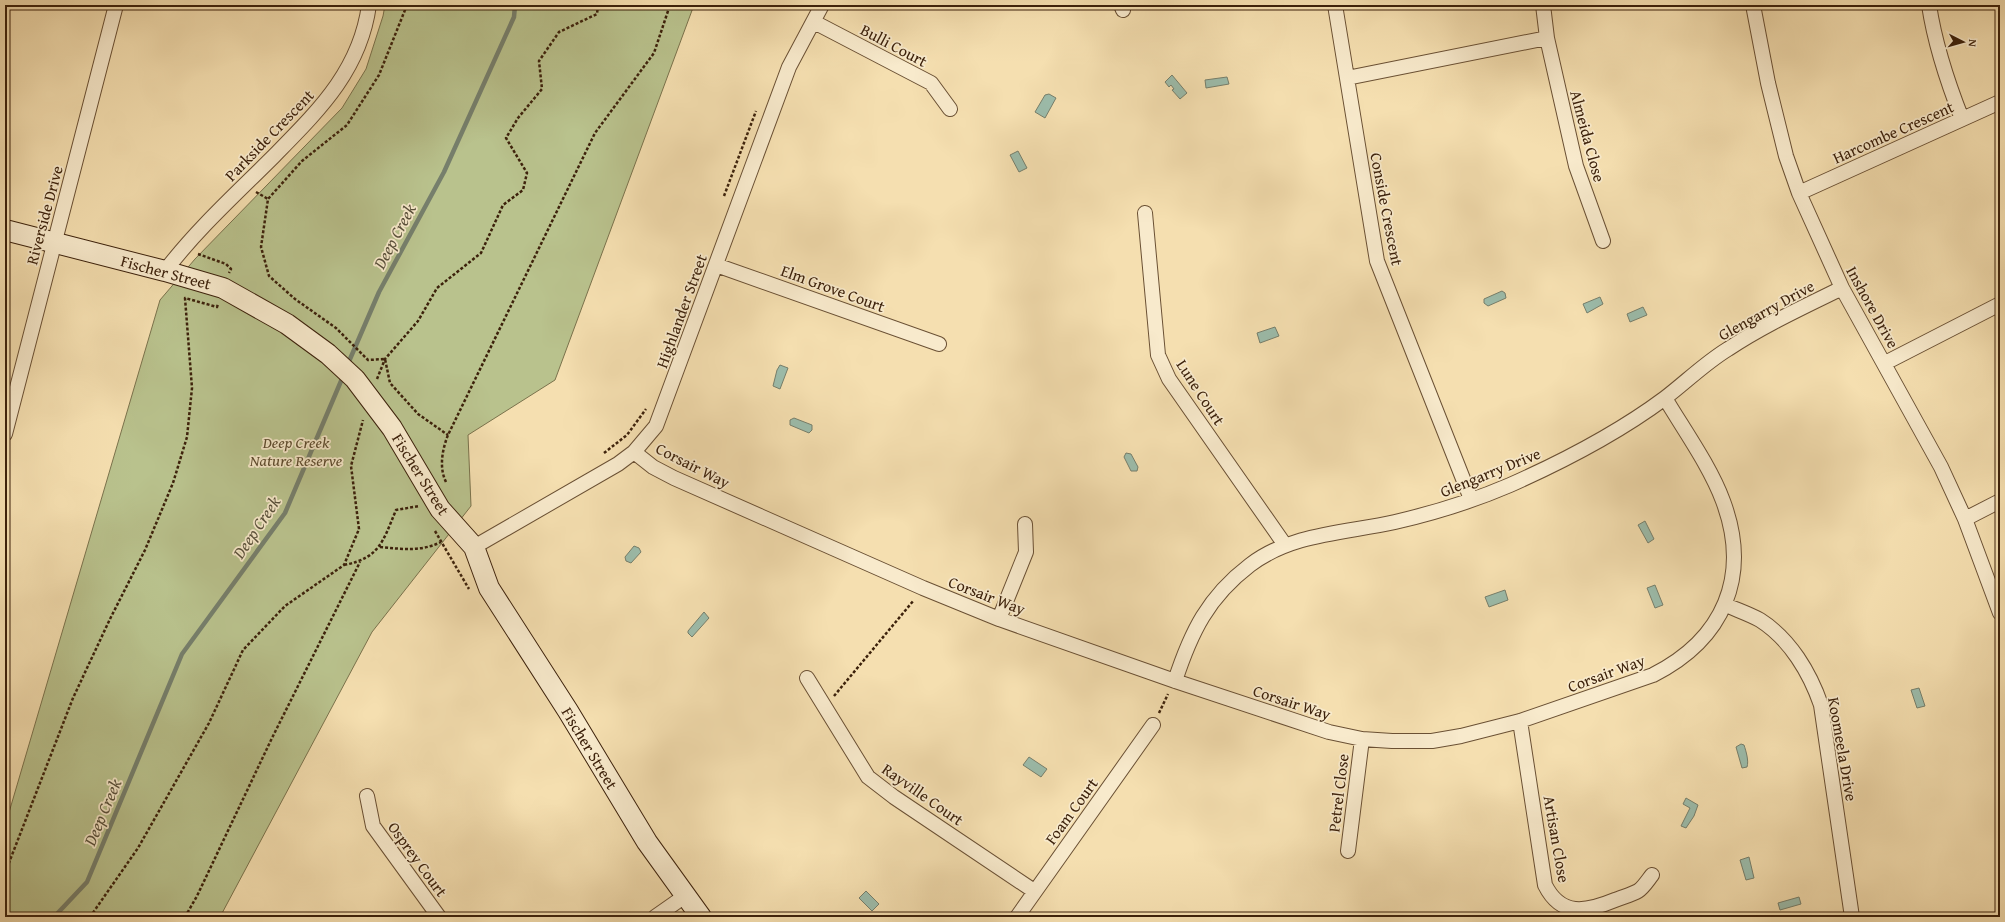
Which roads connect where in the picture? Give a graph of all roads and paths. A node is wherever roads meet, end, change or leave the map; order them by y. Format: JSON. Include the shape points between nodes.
{"nodes":[{"id":1,"x":116,"y":5,"type":"edge"},
{"id":2,"x":369,"y":5,"type":"edge"},
{"id":3,"x":407,"y":5,"type":"edge"},
{"id":4,"x":598,"y":5,"type":"edge"},
{"id":5,"x":670,"y":5,"type":"edge"},
{"id":6,"x":822,"y":5,"type":"edge"},
{"id":7,"x":1335,"y":5,"type":"edge"},
{"id":8,"x":1543,"y":5,"type":"edge"},
{"id":9,"x":1753,"y":5,"type":"edge"},
{"id":10,"x":1929,"y":5,"type":"edge"},
{"id":11,"x":814,"y":22,"type":"junction"},
{"id":12,"x":1547,"y":38,"type":"junction"},
{"id":13,"x":1347,"y":78,"type":"junction"},
{"id":14,"x":2000,"y":102,"type":"edge"},
{"id":15,"x":759,"y":104,"type":"dead end"},
{"id":16,"x":950,"y":109,"type":"dead end"},
{"id":17,"x":1962,"y":119,"type":"junction"},
{"id":18,"x":1799,"y":193,"type":"junction"},
{"id":19,"x":723,"y":198,"type":"dead end"},
{"id":20,"x":1145,"y":213,"type":"dead end"},
{"id":21,"x":5,"y":230,"type":"edge"},
{"id":22,"x":1603,"y":241,"type":"dead end"},
{"id":23,"x":54,"y":243,"type":"junction"},
{"id":24,"x":184,"y":246,"type":"junction"},
{"id":25,"x":716,"y":265,"type":"junction"},
{"id":26,"x":165,"y":270,"type":"junction"},
{"id":27,"x":223,"y":288,"type":"junction"},
{"id":28,"x":1842,"y":288,"type":"junction"},
{"id":29,"x":2000,"y":304,"type":"edge"},
{"id":30,"x":217,"y":307,"type":"junction"},
{"id":31,"x":224,"y":309,"type":"dead end"},
{"id":32,"x":938,"y":344,"type":"dead end"},
{"id":33,"x":385,"y":359,"type":"junction"},
{"id":34,"x":1885,"y":363,"type":"junction"},
{"id":35,"x":370,"y":398,"type":"junction"},
{"id":36,"x":1666,"y":398,"type":"junction"},
{"id":37,"x":648,"y":402,"type":"dead end"},
{"id":38,"x":368,"y":424,"type":"dead end"},
{"id":39,"x":5,"y":434,"type":"edge"},
{"id":40,"x":448,"y":435,"type":"junction"},
{"id":41,"x":634,"y":452,"type":"junction"},
{"id":42,"x":598,"y":457,"type":"dead end"},
{"id":43,"x":1471,"y":499,"type":"junction"},
{"id":44,"x":2000,"y":501,"type":"edge"},
{"id":45,"x":423,"y":505,"type":"junction"},
{"id":46,"x":1965,"y":519,"type":"junction"},
{"id":47,"x":1025,"y":524,"type":"dead end"},
{"id":48,"x":432,"y":526,"type":"dead end"},
{"id":49,"x":441,"y":542,"type":"junction"},
{"id":50,"x":1285,"y":545,"type":"junction"},
{"id":51,"x":380,"y":546,"type":"junction"},
{"id":52,"x":474,"y":547,"type":"junction"},
{"id":53,"x":361,"y":562,"type":"junction"},
{"id":54,"x":344,"y":565,"type":"junction"},
{"id":55,"x":923,"y":588,"type":"junction"},
{"id":56,"x":472,"y":594,"type":"dead end"},
{"id":57,"x":1726,"y":605,"type":"junction"},
{"id":58,"x":2000,"y":613,"type":"edge"},
{"id":59,"x":999,"y":619,"type":"junction"},
{"id":60,"x":807,"y":678,"type":"dead end"},
{"id":61,"x":1175,"y":681,"type":"junction"},
{"id":62,"x":824,"y":707,"type":"junction"},
{"id":63,"x":1520,"y":721,"type":"junction"},
{"id":64,"x":1153,"y":726,"type":"joint"},
{"id":65,"x":1362,"y":739,"type":"junction"},
{"id":66,"x":367,"y":796,"type":"dead end"},
{"id":67,"x":1348,"y":851,"type":"dead end"},
{"id":68,"x":5,"y":874,"type":"edge"},
{"id":69,"x":1652,"y":874,"type":"dead end"},
{"id":70,"x":1034,"y":891,"type":"junction"},
{"id":71,"x":684,"y":896,"type":"junction"},
{"id":72,"x":90,"y":917,"type":"edge"},
{"id":73,"x":185,"y":917,"type":"edge"},
{"id":74,"x":439,"y":917,"type":"edge"},
{"id":75,"x":655,"y":917,"type":"edge"},
{"id":76,"x":701,"y":917,"type":"edge"},
{"id":77,"x":1017,"y":917,"type":"edge"},
{"id":78,"x":1852,"y":917,"type":"edge"}],
"edges":[{"from":1,"to":23,"type":"street","name":"Riverside Drive"},
{"from":2,"to":24,"type":"street","name":"Parkside Crescent","via":[[361,41],[334,91],[313,116]]},
{"from":3,"to":33,"type":"path","via":[[379,75],[347,125],[302,161],[268,199],[261,247],[268,276],[336,328],[368,360]]},
{"from":4,"to":33,"type":"path","via":[[597,14],[559,32],[539,61],[542,89],[518,118],[506,138],[527,173],[523,190],[503,204],[481,253],[437,288],[418,321]]},
{"from":5,"to":40,"type":"path","via":[[654,53],[595,133]]},
{"from":6,"to":11,"type":"street","name":"Highlander Street"},
{"from":7,"to":13,"type":"street","name":"Conside Crescent"},
{"from":8,"to":12,"type":"street","name":"Almeida Close"},
{"from":9,"to":18,"type":"street","name":"Inshore Drive","via":[[1768,83],[1786,156]]},
{"from":10,"to":17,"type":"street","via":[[1933,36]]},
{"from":11,"to":16,"type":"street","name":"Bulli Court","via":[[931,83]]},
{"from":11,"to":25,"type":"street","name":"Highlander Street","via":[[789,67]]},
{"from":12,"to":13,"type":"street"},
{"from":12,"to":22,"type":"street","name":"Almeida Close","via":[[1576,166]]},
{"from":13,"to":43,"type":"street","name":"Conside Crescent","via":[[1377,261]]},
{"from":14,"to":17,"type":"street","name":"Harcombe Crescent"},
{"from":15,"to":19,"type":"path"},
{"from":17,"to":18,"type":"street","name":"Harcombe Crescent"},
{"from":18,"to":28,"type":"street","name":"Inshore Drive"},
{"from":20,"to":50,"type":"street","name":"Lune Court","via":[[1158,355],[1169,379]]},
{"from":21,"to":23,"type":"street","name":"Fischer Street"},
{"from":23,"to":26,"type":"street","name":"Fischer Street"},
{"from":23,"to":39,"type":"street","name":"Riverside Drive"},
{"from":24,"to":26,"type":"street","name":"Parkside Crescent"},
{"from":24,"to":27,"type":"path","via":[[209,259],[226,264],[231,269]]},
{"from":25,"to":32,"type":"street","name":"Elm Grove Court"},
{"from":25,"to":41,"type":"street","name":"Highlander Street","via":[[656,426]]},
{"from":26,"to":27,"type":"street","name":"Fischer Street"},
{"from":27,"to":30,"type":"path"},
{"from":27,"to":35,"type":"street","name":"Fischer Street","via":[[287,324],[338,362]]},
{"from":28,"to":34,"type":"street","name":"Inshore Drive"},
{"from":28,"to":36,"type":"street","name":"Glengarry Drive","via":[[1739,342],[1705,365]]},
{"from":29,"to":34,"type":"street"},
{"from":30,"to":31,"type":"path"},
{"from":30,"to":68,"type":"path","via":[[185,298],[192,388],[187,437],[173,482],[145,550],[73,698]]},
{"from":33,"to":35,"type":"path"},
{"from":33,"to":40,"type":"path","via":[[390,383],[418,414]]},
{"from":34,"to":46,"type":"street","name":"Inshore Drive","via":[[1928,441]]},
{"from":35,"to":45,"type":"street","name":"Fischer Street","via":[[392,428]]},
{"from":36,"to":43,"type":"street","name":"Glengarry Drive","via":[[1592,444],[1546,468],[1491,493]]},
{"from":36,"to":57,"type":"street","name":"Corsair Way","via":[[1723,499],[1729,518],[1734,538],[1734,560],[1732,583]]},
{"from":37,"to":42,"type":"path","via":[[646,410],[627,435]]},
{"from":38,"to":54,"type":"path","via":[[364,418],[351,466],[359,529]]},
{"from":40,"to":45,"type":"path","via":[[444,443],[441,472],[449,487]]},
{"from":41,"to":52,"type":"street","name":"Highlander Street","via":[[618,464]]},
{"from":41,"to":55,"type":"street","name":"Corsair Way","via":[[653,467],[674,478]]},
{"from":43,"to":50,"type":"street","name":"Glengarry Drive","via":[[1394,522]]},
{"from":44,"to":46,"type":"street"},
{"from":45,"to":51,"type":"path","via":[[396,510]]},
{"from":45,"to":52,"type":"street","name":"Fischer Street","via":[[440,508]]},
{"from":46,"to":58,"type":"street","name":"Inshore Drive"},
{"from":47,"to":59,"type":"street","via":[[1026,552]]},
{"from":48,"to":49,"type":"path"},
{"from":49,"to":51,"type":"path","via":[[429,548],[402,549]]},
{"from":49,"to":56,"type":"path"},
{"from":50,"to":61,"type":"street","name":"Glengarry Drive","via":[[1251,564],[1219,594],[1192,633]]},
{"from":51,"to":53,"type":"path"},
{"from":52,"to":71,"type":"street","name":"Fischer Street","via":[[488,588],[568,711],[647,842]]},
{"from":53,"to":54,"type":"path"},
{"from":53,"to":73,"type":"path"},
{"from":54,"to":72,"type":"path","via":[[285,606],[243,650],[209,723],[138,848]]},
{"from":55,"to":59,"type":"street","name":"Corsair Way"},
{"from":55,"to":62,"type":"path"},
{"from":57,"to":63,"type":"street","name":"Corsair Way","via":[[1702,638],[1672,665],[1653,675]]},
{"from":57,"to":78,"type":"street","name":"Koomeela Drive","via":[[1760,620],[1775,632],[1793,652],[1814,686],[1821,705]]},
{"from":59,"to":61,"type":"street","name":"Corsair Way"},
{"from":60,"to":62,"type":"street","name":"Rayville Court"},
{"from":61,"to":64,"type":"path"},
{"from":61,"to":65,"type":"street","name":"Corsair Way","via":[[1329,732]]},
{"from":62,"to":70,"type":"street","name":"Rayville Court","via":[[868,777],[894,798]]},
{"from":63,"to":65,"type":"street","name":"Corsair Way","via":[[1432,741]]},
{"from":63,"to":69,"type":"street","name":"Artisan Close","via":[[1545,885],[1551,897],[1560,905],[1572,909],[1595,908],[1639,890]]},
{"from":64,"to":70,"type":"street","name":"Foam Court"},
{"from":65,"to":67,"type":"street","name":"Petrel Close"},
{"from":66,"to":74,"type":"street","name":"Osprey Court","via":[[373,826]]},
{"from":70,"to":77,"type":"street","name":"Foam Court"},
{"from":71,"to":75,"type":"street"},
{"from":71,"to":76,"type":"street","name":"Fischer Street"}]}
